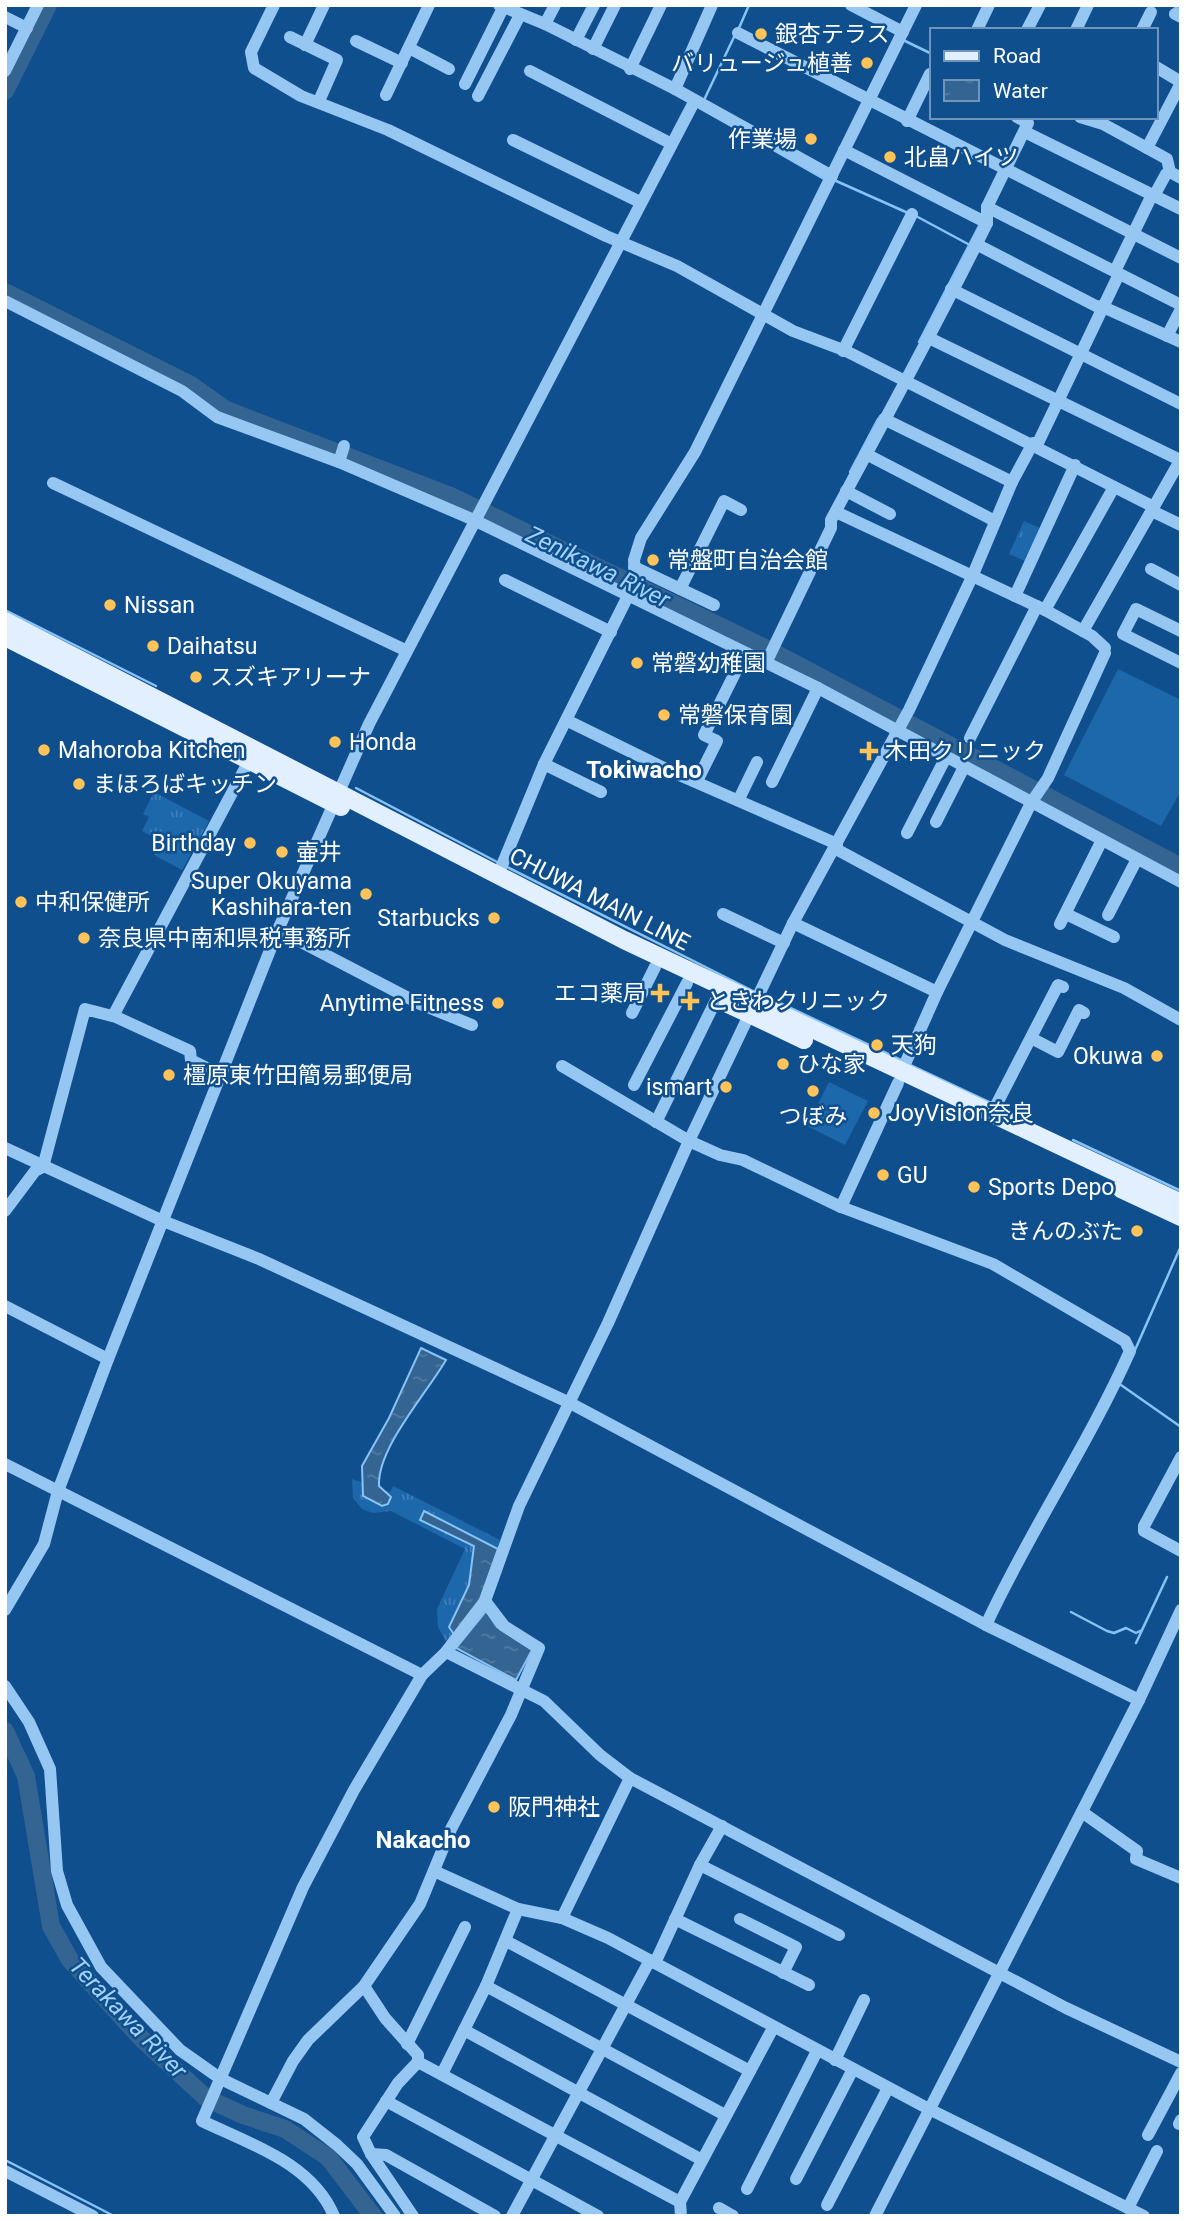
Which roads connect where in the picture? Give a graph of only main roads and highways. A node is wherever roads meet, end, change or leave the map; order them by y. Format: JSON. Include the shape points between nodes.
{"nodes":[{"id":1,"x":5,"y":621,"type":"edge"},
{"id":2,"x":5,"y":636,"type":"edge"},
{"id":3,"x":336,"y":798,"type":"junction"},
{"id":4,"x":757,"y":1002,"type":"junction"},
{"id":5,"x":903,"y":1071,"type":"junction"},
{"id":6,"x":1181,"y":1203,"type":"edge"},
{"id":7,"x":1181,"y":1217,"type":"edge"}],
"edges":[{"from":1,"to":3,"type":"main road","name":"CHUWA MAIN LINE"},
{"from":2,"to":3,"type":"main road","name":"CHUWA MAIN LINE","via":[[249,761]]},
{"from":3,"to":4,"type":"main road","name":"CHUWA MAIN LINE","via":[[502,868]]},
{"from":3,"to":4,"type":"main road","name":"CHUWA MAIN LINE","via":[[717,998]]},
{"from":4,"to":5,"type":"main road","name":"CHUWA MAIN LINE"},
{"from":5,"to":6,"type":"main road","name":"CHUWA MAIN LINE","via":[[995,1108]]},
{"from":5,"to":7,"type":"main road","name":"CHUWA MAIN LINE"}]}
